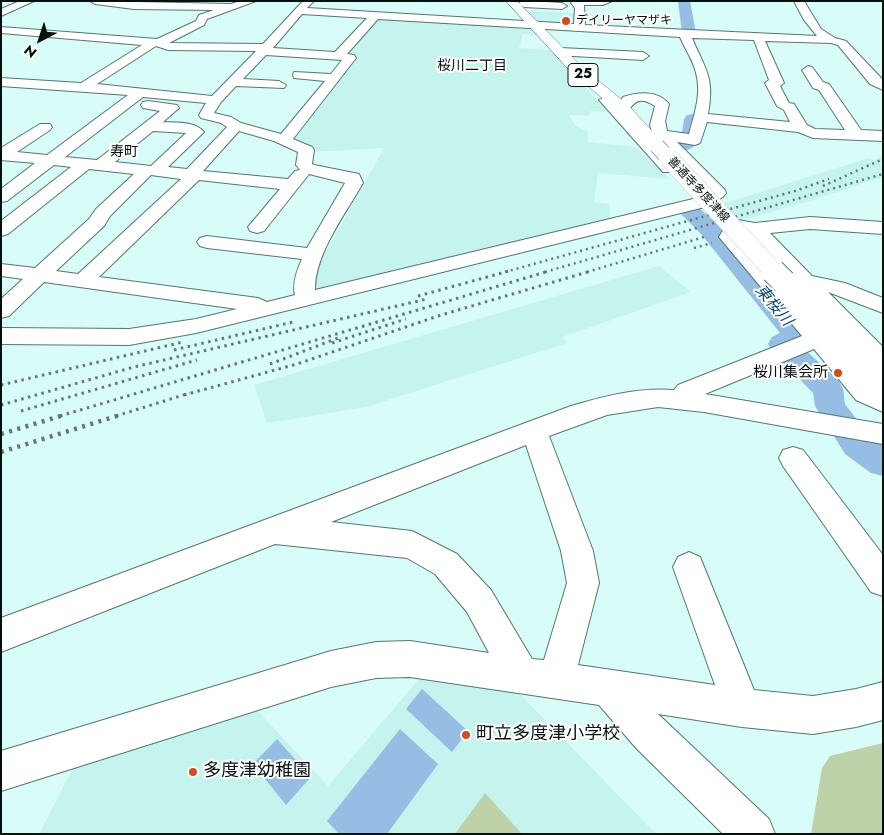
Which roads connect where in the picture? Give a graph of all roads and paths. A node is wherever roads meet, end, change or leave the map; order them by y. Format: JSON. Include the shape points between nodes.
{"nodes":[{"id":1,"x":29,"y":1,"type":"edge"},
{"id":2,"x":95,"y":1,"type":"edge"},
{"id":3,"x":250,"y":1,"type":"edge"},
{"id":4,"x":309,"y":1,"type":"edge"},
{"id":5,"x":607,"y":1,"type":"edge"},
{"id":6,"x":799,"y":1,"type":"edge"},
{"id":7,"x":519,"y":3,"type":"edge"},
{"id":8,"x":558,"y":4,"type":"edge"},
{"id":9,"x":134,"y":6,"type":"junction"},
{"id":10,"x":229,"y":7,"type":"junction"},
{"id":11,"x":298,"y":11,"type":"junction"},
{"id":12,"x":1,"y":13,"type":"edge"},
{"id":13,"x":120,"y":14,"type":"dead end"},
{"id":14,"x":374,"y":16,"type":"junction"},
{"id":15,"x":24,"y":19,"type":"dead end"},
{"id":16,"x":56,"y":22,"type":"dead end"},
{"id":17,"x":534,"y":25,"type":"junction"},
{"id":18,"x":579,"y":27,"type":"junction"},
{"id":19,"x":131,"y":28,"type":"dead end"},
{"id":20,"x":4,"y":31,"type":"edge"},
{"id":21,"x":35,"y":33,"type":"junction"},
{"id":22,"x":114,"y":33,"type":"junction"},
{"id":23,"x":200,"y":33,"type":"dead end"},
{"id":24,"x":684,"y":34,"type":"junction"},
{"id":25,"x":758,"y":37,"type":"junction"},
{"id":26,"x":831,"y":40,"type":"junction"},
{"id":27,"x":157,"y":43,"type":"junction"},
{"id":28,"x":606,"y":43,"type":"dead end"},
{"id":29,"x":180,"y":46,"type":"junction"},
{"id":30,"x":656,"y":48,"type":"dead end"},
{"id":31,"x":264,"y":50,"type":"junction"},
{"id":32,"x":560,"y":52,"type":"junction"},
{"id":33,"x":338,"y":56,"type":"junction"},
{"id":34,"x":643,"y":56,"type":"dead end"},
{"id":35,"x":808,"y":70,"type":"dead end"},
{"id":36,"x":299,"y":75,"type":"dead end"},
{"id":37,"x":334,"y":78,"type":"junction"},
{"id":38,"x":1,"y":82,"type":"edge"},
{"id":39,"x":233,"y":82,"type":"junction"},
{"id":40,"x":592,"y":82,"type":"junction"},
{"id":41,"x":778,"y":83,"type":"junction"},
{"id":42,"x":279,"y":85,"type":"dead end"},
{"id":43,"x":818,"y":86,"type":"junction"},
{"id":44,"x":883,"y":86,"type":"edge"},
{"id":45,"x":84,"y":87,"type":"junction"},
{"id":46,"x":124,"y":97,"type":"junction"},
{"id":47,"x":642,"y":97,"type":"junction"},
{"id":48,"x":215,"y":100,"type":"junction"},
{"id":49,"x":623,"y":108,"type":"junction"},
{"id":50,"x":700,"y":118,"type":"junction"},
{"id":51,"x":150,"y":126,"type":"junction"},
{"id":52,"x":236,"y":126,"type":"junction"},
{"id":53,"x":45,"y":127,"type":"dead end"},
{"id":54,"x":800,"y":128,"type":"junction"},
{"id":55,"x":857,"y":136,"type":"junction"},
{"id":56,"x":883,"y":136,"type":"edge"},
{"id":57,"x":284,"y":140,"type":"junction"},
{"id":58,"x":659,"y":141,"type":"junction"},
{"id":59,"x":1,"y":155,"type":"edge"},
{"id":60,"x":51,"y":160,"type":"junction"},
{"id":61,"x":93,"y":164,"type":"junction"},
{"id":62,"x":309,"y":169,"type":"junction"},
{"id":63,"x":151,"y":170,"type":"junction"},
{"id":64,"x":194,"y":176,"type":"junction"},
{"id":65,"x":292,"y":185,"type":"junction"},
{"id":66,"x":1,"y":197,"type":"edge"},
{"id":67,"x":1,"y":203,"type":"edge"},
{"id":68,"x":699,"y":203,"type":"junction"},
{"id":69,"x":31,"y":206,"type":"junction"},
{"id":70,"x":257,"y":227,"type":"dead end"},
{"id":71,"x":883,"y":228,"type":"edge"},
{"id":72,"x":755,"y":229,"type":"junction"},
{"id":73,"x":1,"y":230,"type":"edge"},
{"id":74,"x":207,"y":242,"type":"dead end"},
{"id":75,"x":314,"y":255,"type":"junction"},
{"id":76,"x":1,"y":270,"type":"edge"},
{"id":77,"x":38,"y":275,"type":"junction"},
{"id":78,"x":793,"y":281,"type":"junction"},
{"id":79,"x":82,"y":282,"type":"junction"},
{"id":80,"x":307,"y":299,"type":"junction"},
{"id":81,"x":883,"y":306,"type":"edge"},
{"id":82,"x":274,"y":307,"type":"junction"},
{"id":83,"x":1,"y":311,"type":"edge"},
{"id":84,"x":1,"y":336,"type":"edge"},
{"id":85,"x":817,"y":339,"type":"junction"},
{"id":86,"x":883,"y":362,"type":"edge"},
{"id":87,"x":883,"y":382,"type":"edge"},
{"id":88,"x":680,"y":400,"type":"junction"},
{"id":89,"x":883,"y":403,"type":"edge"},
{"id":90,"x":534,"y":430,"type":"junction"},
{"id":91,"x":878,"y":434,"type":"edge"},
{"id":92,"x":793,"y":458,"type":"dead end"},
{"id":93,"x":271,"y":532,"type":"junction"},
{"id":94,"x":689,"y":567,"type":"dead end"},
{"id":95,"x":883,"y":581,"type":"edge"},
{"id":96,"x":1,"y":635,"type":"edge"},
{"id":97,"x":539,"y":677,"type":"junction"},
{"id":98,"x":609,"y":689,"type":"junction"},
{"id":99,"x":883,"y":701,"type":"edge"},
{"id":100,"x":742,"y":708,"type":"junction"},
{"id":101,"x":1,"y":771,"type":"edge"},
{"id":102,"x":754,"y":834,"type":"edge"}],
"edges":[{"from":1,"to":12,"type":"street"},
{"from":2,"to":9,"type":"street"},
{"from":3,"to":10,"type":"street"},
{"from":4,"to":11,"type":"street"},
{"from":5,"to":18,"type":"street","via":[[576,3],[580,7]]},
{"from":6,"to":26,"type":"street","via":[[813,26]]},
{"from":7,"to":8,"type":"street"},
{"from":7,"to":17,"type":"main road","name":"善通寺多度津線","number":"25"},
{"from":9,"to":10,"type":"street"},
{"from":9,"to":13,"type":"street"},
{"from":10,"to":27,"type":"street","via":[[203,17],[200,23]]},
{"from":11,"to":14,"type":"street"},
{"from":11,"to":31,"type":"street"},
{"from":14,"to":17,"type":"street"},
{"from":14,"to":33,"type":"street"},
{"from":15,"to":20,"type":"street"},
{"from":16,"to":21,"type":"street"},
{"from":17,"to":18,"type":"street"},
{"from":17,"to":32,"type":"main road","name":"善通寺多度津線","number":"25"},
{"from":18,"to":24,"type":"street"},
{"from":19,"to":22,"type":"street"},
{"from":20,"to":21,"type":"street"},
{"from":21,"to":22,"type":"street","via":[[77,36]]},
{"from":22,"to":27,"type":"street"},
{"from":23,"to":29,"type":"street"},
{"from":24,"to":25,"type":"street"},
{"from":24,"to":50,"type":"street","via":[[686,50],[701,67],[705,86]]},
{"from":25,"to":26,"type":"street"},
{"from":25,"to":41,"type":"street"},
{"from":26,"to":44,"type":"street","via":[[842,43]]},
{"from":27,"to":29,"type":"street"},
{"from":27,"to":45,"type":"street"},
{"from":28,"to":30,"type":"street"},
{"from":29,"to":31,"type":"street"},
{"from":31,"to":33,"type":"street"},
{"from":31,"to":39,"type":"street"},
{"from":32,"to":34,"type":"street"},
{"from":32,"to":40,"type":"main road","name":"善通寺多度津線","number":"25"},
{"from":33,"to":37,"type":"street","via":[[350,58]]},
{"from":35,"to":43,"type":"street"},
{"from":36,"to":37,"type":"street"},
{"from":37,"to":57,"type":"street"},
{"from":38,"to":45,"type":"street"},
{"from":39,"to":42,"type":"street"},
{"from":39,"to":48,"type":"street"},
{"from":40,"to":47,"type":"street","via":[[616,94]]},
{"from":40,"to":49,"type":"main road","name":"善通寺多度津線","number":"25"},
{"from":40,"to":68,"type":"street"},
{"from":41,"to":43,"type":"street"},
{"from":41,"to":54,"type":"street","via":[[772,83]]},
{"from":43,"to":55,"type":"street","via":[[824,87]]},
{"from":45,"to":46,"type":"street"},
{"from":46,"to":48,"type":"street","via":[[137,87]]},
{"from":46,"to":51,"type":"street","via":[[172,108]]},
{"from":46,"to":60,"type":"street"},
{"from":47,"to":49,"type":"street","via":[[628,100]]},
{"from":47,"to":58,"type":"street","via":[[662,104],[657,118]]},
{"from":48,"to":52,"type":"street","via":[[206,115]]},
{"from":49,"to":58,"type":"main road","name":"善通寺多度津線","number":"25"},
{"from":50,"to":54,"type":"street"},
{"from":50,"to":58,"type":"street","via":[[695,140]]},
{"from":51,"to":61,"type":"street"},
{"from":51,"to":63,"type":"street","via":[[193,129],[196,132]]},
{"from":52,"to":57,"type":"street"},
{"from":52,"to":64,"type":"street","via":[[193,172]]},
{"from":53,"to":59,"type":"street"},
{"from":54,"to":55,"type":"street","via":[[813,133]]},
{"from":55,"to":56,"type":"street"},
{"from":57,"to":62,"type":"street","via":[[306,150],[304,164]]},
{"from":58,"to":68,"type":"street","via":[[716,190],[718,194]]},
{"from":58,"to":78,"type":"main road","name":"善通寺多度津線","number":"25","bridge":true},
{"from":59,"to":60,"type":"street"},
{"from":60,"to":61,"type":"street"},
{"from":60,"to":66,"type":"street"},
{"from":61,"to":63,"type":"street"},
{"from":61,"to":69,"type":"street"},
{"from":62,"to":65,"type":"street"},
{"from":62,"to":75,"type":"street","via":[[347,176],[353,178],[354,183]]},
{"from":63,"to":64,"type":"street"},
{"from":63,"to":77,"type":"street","via":[[102,212],[97,222]]},
{"from":64,"to":65,"type":"street"},
{"from":64,"to":79,"type":"street"},
{"from":65,"to":70,"type":"street"},
{"from":67,"to":69,"type":"street"},
{"from":68,"to":80,"type":"street"},
{"from":69,"to":73,"type":"street"},
{"from":71,"to":72,"type":"street","via":[[810,223]]},
{"from":72,"to":78,"type":"street"},
{"from":72,"to":85,"type":"street","via":[[738,226],[732,228],[729,237]]},
{"from":74,"to":75,"type":"street"},
{"from":75,"to":80,"type":"street","via":[[304,289]]},
{"from":76,"to":77,"type":"street"},
{"from":77,"to":79,"type":"street"},
{"from":77,"to":83,"type":"street"},
{"from":78,"to":81,"type":"street","via":[[838,288]]},
{"from":78,"to":86,"type":"street"},
{"from":78,"to":87,"type":"main road","name":"善通寺多度津線","number":"25","via":[[821,323]]},
{"from":79,"to":82,"type":"street"},
{"from":80,"to":82,"type":"street"},
{"from":82,"to":84,"type":"street","via":[[196,326],[129,336]]},
{"from":85,"to":88,"type":"street","via":[[687,391]]},
{"from":85,"to":89,"type":"street","via":[[865,393]]},
{"from":88,"to":90,"type":"street","via":[[658,398],[607,405]]},
{"from":88,"to":91,"type":"street"},
{"from":90,"to":93,"type":"street"},
{"from":90,"to":97,"type":"street","via":[[577,551],[583,584]]},
{"from":92,"to":95,"type":"street"},
{"from":93,"to":96,"type":"street"},
{"from":93,"to":97,"type":"street","via":[[412,545],[446,564]]},
{"from":94,"to":100,"type":"street"},
{"from":97,"to":98,"type":"street"},
{"from":97,"to":101,"type":"street","via":[[410,659],[376,660],[331,669]]},
{"from":98,"to":100,"type":"street"},
{"from":98,"to":102,"type":"street","via":[[650,734]]},
{"from":99,"to":100,"type":"street","via":[[813,715]]}]}
